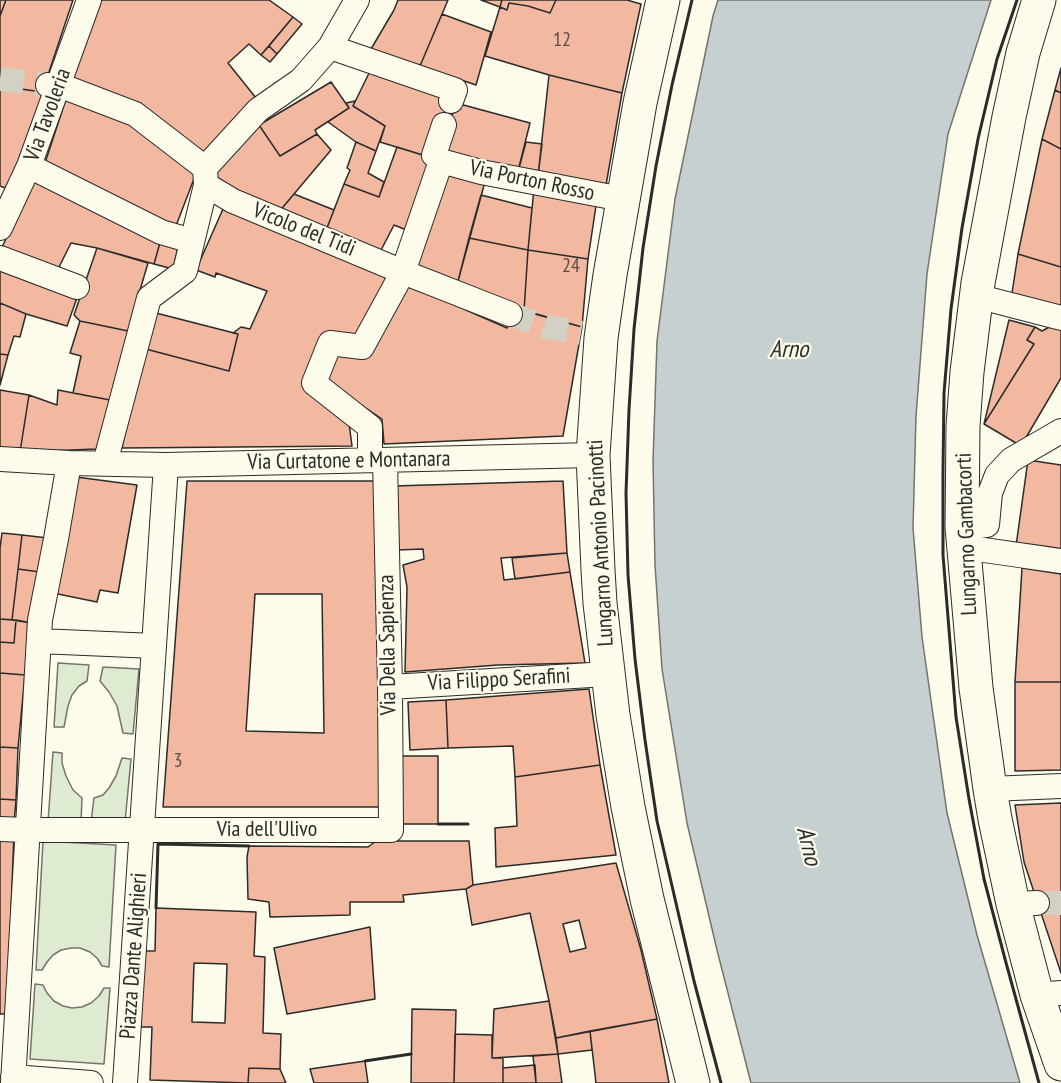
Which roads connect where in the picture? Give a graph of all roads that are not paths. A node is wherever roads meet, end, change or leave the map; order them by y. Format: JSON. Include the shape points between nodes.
{"nodes":[{"id":1,"x":89,"y":0,"type":"edge"},
{"id":2,"x":663,"y":0,"type":"edge"},
{"id":3,"x":1039,"y":0,"type":"edge"},
{"id":4,"x":347,"y":3,"type":"edge"},
{"id":5,"x":330,"y":47,"type":"junction"},
{"id":6,"x":54,"y":85,"type":"junction"},
{"id":7,"x":453,"y":96,"type":"dead end"},
{"id":8,"x":444,"y":125,"type":"dead end"},
{"id":9,"x":441,"y":161,"type":"junction"},
{"id":10,"x":29,"y":166,"type":"junction"},
{"id":11,"x":206,"y":177,"type":"junction"},
{"id":12,"x":622,"y":199,"type":"junction"},
{"id":13,"x":0,"y":228,"type":"edge"},
{"id":14,"x":192,"y":241,"type":"junction"},
{"id":15,"x":0,"y":258,"type":"edge"},
{"id":16,"x":403,"y":272,"type":"junction"},
{"id":17,"x":77,"y":287,"type":"dead end"},
{"id":18,"x":976,"y":296,"type":"junction"},
{"id":19,"x":510,"y":314,"type":"tunnel mouth"},
{"id":20,"x":1061,"y":318,"type":"edge"},
{"id":21,"x":1061,"y":430,"type":"edge"},
{"id":22,"x":593,"y":455,"type":"junction"},
{"id":23,"x":0,"y":459,"type":"edge"},
{"id":24,"x":377,"y":460,"type":"junction"},
{"id":25,"x":69,"y":463,"type":"junction"},
{"id":26,"x":105,"y":463,"type":"junction"},
{"id":27,"x":166,"y":465,"type":"junction"},
{"id":28,"x":963,"y":537,"type":"junction"},
{"id":29,"x":1061,"y":561,"type":"edge"},
{"id":30,"x":40,"y":631,"type":"junction"},
{"id":31,"x":154,"y":646,"type":"junction"},
{"id":32,"x":596,"y":674,"type":"junction"},
{"id":33,"x":390,"y":687,"type":"junction"},
{"id":34,"x":1061,"y":786,"type":"edge"},
{"id":35,"x":990,"y":789,"type":"junction"},
{"id":36,"x":16,"y":829,"type":"edge"},
{"id":37,"x":142,"y":830,"type":"junction"},
{"id":38,"x":391,"y":830,"type":"joint"},
{"id":39,"x":1049,"y":994,"type":"edge"},
{"id":40,"x":9,"y":1038,"type":"edge"},
{"id":41,"x":1061,"y":1064,"type":"edge"},
{"id":42,"x":13,"y":1080,"type":"edge"},
{"id":43,"x":91,"y":1083,"type":"edge"},
{"id":44,"x":125,"y":1083,"type":"edge"},
{"id":45,"x":693,"y":1083,"type":"edge"}],
"edges":[{"from":1,"to":6,"type":"street","name":"Via Tavoleria"},
{"from":2,"to":12,"type":"street","name":"Lungarno Antonio Pacinotti"},
{"from":3,"to":18,"type":"street","name":"Lungarno Gambacorti","via":[[1009,117]]},
{"from":4,"to":5,"type":"street"},
{"from":5,"to":7,"type":"street"},
{"from":5,"to":11,"type":"street","via":[[301,80],[258,110]]},
{"from":6,"to":10,"type":"street","name":"Via Tavoleria"},
{"from":6,"to":11,"type":"street","name":"Vicolo del Tidi","via":[[135,114]]},
{"from":8,"to":9,"type":"street","name":"Via Porton Rosso","via":[[434,155]]},
{"from":9,"to":12,"type":"street","name":"Via Porton Rosso"},
{"from":9,"to":16,"type":"street","name":"Via Porton Rosso"},
{"from":10,"to":13,"type":"street","name":"Via Tavoleria"},
{"from":10,"to":14,"type":"street","via":[[161,232]]},
{"from":11,"to":14,"type":"street"},
{"from":11,"to":16,"type":"street","name":"Vicolo del Tidi","via":[[233,201]]},
{"from":12,"to":22,"type":"street","name":"Lungarno Antonio Pacinotti","via":[[591,336]]},
{"from":14,"to":26,"type":"street","via":[[185,271],[149,298]]},
{"from":15,"to":17,"type":"street"},
{"from":16,"to":19,"type":"street","name":"Vicolo del Tidi"},
{"from":16,"to":24,"type":"street","name":"Via Della Sapienza","via":[[362,347],[330,343],[314,383],[370,427]]},
{"from":18,"to":20,"type":"street"},
{"from":18,"to":28,"type":"street","name":"Lungarno Gambacorti","via":[[963,426]]},
{"from":21,"to":28,"type":"street","via":[[1011,460],[997,475],[990,493],[987,525]]},
{"from":22,"to":24,"type":"street","name":"Via Curtatone e Montanara"},
{"from":22,"to":32,"type":"street","name":"Lungarno Antonio Pacinotti","via":[[598,570]]},
{"from":23,"to":25,"type":"street","name":"Via Curtatone e Montanara"},
{"from":24,"to":27,"type":"street","name":"Via Curtatone e Montanara"},
{"from":24,"to":33,"type":"street","name":"Via Della Sapienza"},
{"from":25,"to":26,"type":"street","name":"Via Curtatone e Montanara"},
{"from":25,"to":30,"type":"street"},
{"from":26,"to":27,"type":"street","name":"Via Curtatone e Montanara"},
{"from":27,"to":31,"type":"street","name":"Piazza Dante Alighieri"},
{"from":28,"to":29,"type":"street"},
{"from":28,"to":35,"type":"street","name":"Lungarno Gambacorti","via":[[976,688]]},
{"from":30,"to":31,"type":"street"},
{"from":30,"to":36,"type":"street"},
{"from":31,"to":37,"type":"street","name":"Piazza Dante Alighieri"},
{"from":32,"to":33,"type":"street","name":"Via Filippo Serafini"},
{"from":32,"to":45,"type":"street","name":"Lungarno Antonio Pacinotti"},
{"from":33,"to":38,"type":"street","name":"Via Della Sapienza"},
{"from":34,"to":35,"type":"street"},
{"from":35,"to":39,"type":"street","name":"Lungarno Gambacorti"},
{"from":36,"to":37,"type":"street"},
{"from":36,"to":40,"type":"street"},
{"from":37,"to":38,"type":"street","name":"Via dell'Ulivo"},
{"from":37,"to":44,"type":"street","name":"Piazza Dante Alighieri"},
{"from":39,"to":41,"type":"street","name":"Lungarno Gambacorti"},
{"from":40,"to":42,"type":"street"},
{"from":42,"to":43,"type":"street"}]}
